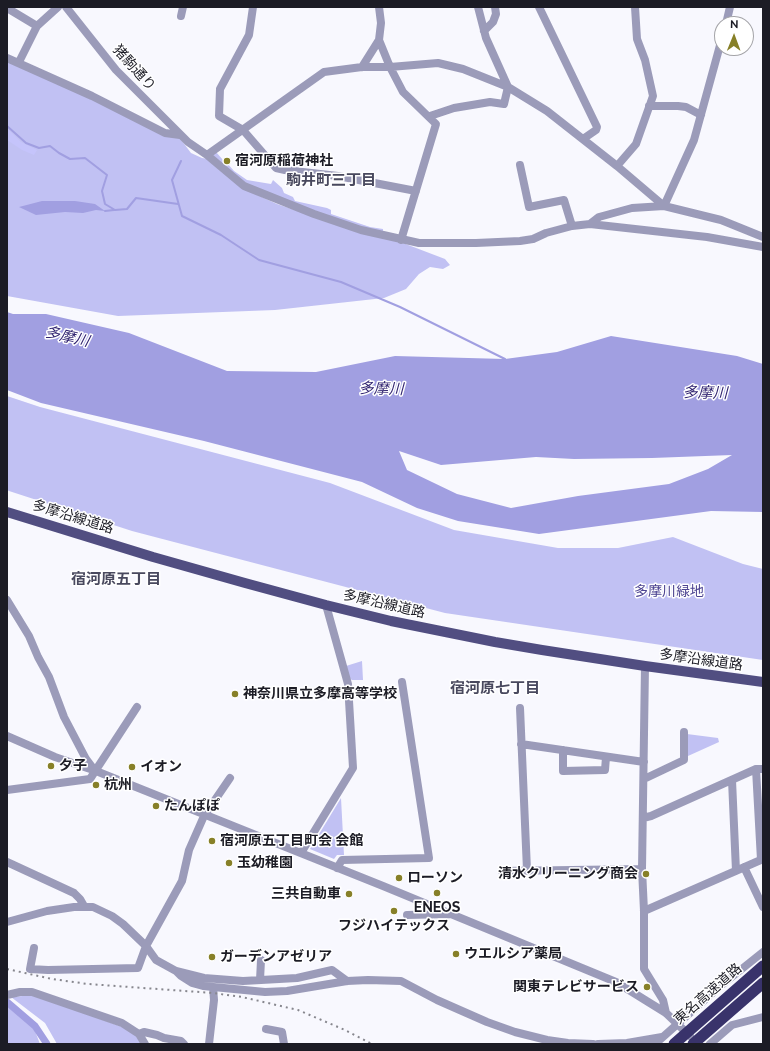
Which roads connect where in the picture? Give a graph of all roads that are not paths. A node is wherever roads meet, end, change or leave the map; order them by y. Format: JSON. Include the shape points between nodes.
{"nodes":[{"id":1,"x":58,"y":7,"type":"edge"},
{"id":2,"x":66,"y":7,"type":"edge"},
{"id":3,"x":183,"y":7,"type":"edge"},
{"id":4,"x":252,"y":7,"type":"edge"},
{"id":5,"x":379,"y":7,"type":"edge"},
{"id":6,"x":478,"y":7,"type":"edge"},
{"id":7,"x":495,"y":7,"type":"edge"},
{"id":8,"x":539,"y":7,"type":"edge"},
{"id":9,"x":635,"y":7,"type":"edge"},
{"id":10,"x":7,"y":8,"type":"edge"},
{"id":11,"x":181,"y":16,"type":"dead end"},
{"id":12,"x":36,"y":26,"type":"junction"},
{"id":13,"x":484,"y":32,"type":"junction"},
{"id":14,"x":379,"y":40,"type":"junction"},
{"id":15,"x":718,"y":56,"type":"edge"},
{"id":16,"x":7,"y":58,"type":"edge"},
{"id":17,"x":19,"y":62,"type":"junction"},
{"id":18,"x":362,"y":67,"type":"junction"},
{"id":19,"x":390,"y":67,"type":"junction"},
{"id":20,"x":508,"y":87,"type":"junction"},
{"id":21,"x":650,"y":106,"type":"junction"},
{"id":22,"x":701,"y":115,"type":"junction"},
{"id":23,"x":430,"y":116,"type":"junction"},
{"id":24,"x":243,"y":130,"type":"junction"},
{"id":25,"x":180,"y":135,"type":"junction"},
{"id":26,"x":583,"y":139,"type":"junction"},
{"id":27,"x":207,"y":155,"type":"junction"},
{"id":28,"x":520,"y":165,"type":"dead end"},
{"id":29,"x":617,"y":166,"type":"junction"},
{"id":30,"x":416,"y":191,"type":"junction"},
{"id":31,"x":664,"y":206,"type":"junction"},
{"id":32,"x":590,"y":224,"type":"junction"},
{"id":33,"x":572,"y":226,"type":"junction"},
{"id":34,"x":763,"y":237,"type":"edge"},
{"id":35,"x":401,"y":240,"type":"junction"},
{"id":36,"x":763,"y":247,"type":"edge"},
{"id":37,"x":7,"y":512,"type":"edge"},
{"id":38,"x":7,"y":600,"type":"edge"},
{"id":39,"x":326,"y":605,"type":"junction"},
{"id":40,"x":645,"y":666,"type":"junction"},
{"id":41,"x":402,"y":682,"type":"dead end"},
{"id":42,"x":763,"y":682,"type":"edge"},
{"id":43,"x":137,"y":707,"type":"dead end"},
{"id":44,"x":520,"y":708,"type":"dead end"},
{"id":45,"x":684,"y":732,"type":"dead end"},
{"id":46,"x":7,"y":736,"type":"edge"},
{"id":47,"x":521,"y":744,"type":"junction"},
{"id":48,"x":563,"y":750,"type":"junction"},
{"id":49,"x":606,"y":757,"type":"junction"},
{"id":50,"x":644,"y":762,"type":"junction"},
{"id":51,"x":759,"y":769,"type":"edge"},
{"id":52,"x":96,"y":771,"type":"junction"},
{"id":53,"x":230,"y":778,"type":"dead end"},
{"id":54,"x":644,"y":779,"type":"junction"},
{"id":55,"x":732,"y":780,"type":"junction"},
{"id":56,"x":7,"y":790,"type":"edge"},
{"id":57,"x":204,"y":816,"type":"junction"},
{"id":58,"x":643,"y":818,"type":"junction"},
{"id":59,"x":301,"y":853,"type":"junction"},
{"id":60,"x":762,"y":860,"type":"edge"},
{"id":61,"x":7,"y":862,"type":"edge"},
{"id":62,"x":744,"y":867,"type":"junction"},
{"id":63,"x":338,"y":868,"type":"junction"},
{"id":64,"x":642,"y":869,"type":"junction"},
{"id":65,"x":527,"y":870,"type":"junction"},
{"id":66,"x":502,"y":871,"type":"dead end"},
{"id":67,"x":736,"y":871,"type":"junction"},
{"id":68,"x":84,"y":906,"type":"junction"},
{"id":69,"x":763,"y":907,"type":"edge"},
{"id":70,"x":644,"y":911,"type":"junction"},
{"id":71,"x":452,"y":914,"type":"junction"},
{"id":72,"x":407,"y":915,"type":"dead end"},
{"id":73,"x":7,"y":922,"type":"edge"},
{"id":74,"x":146,"y":946,"type":"junction"},
{"id":75,"x":34,"y":948,"type":"dead end"},
{"id":76,"x":763,"y":952,"type":"edge"},
{"id":77,"x":261,"y":960,"type":"dead end"},
{"id":78,"x":763,"y":966,"type":"edge"},
{"id":79,"x":176,"y":971,"type":"junction"},
{"id":80,"x":260,"y":980,"type":"junction"},
{"id":81,"x":348,"y":981,"type":"junction"},
{"id":82,"x":763,"y":983,"type":"edge"},
{"id":83,"x":213,"y":987,"type":"junction"},
{"id":84,"x":7,"y":995,"type":"edge"},
{"id":85,"x":666,"y":1013,"type":"junction"},
{"id":86,"x":763,"y":1017,"type":"edge"},
{"id":87,"x":678,"y":1024,"type":"junction"},
{"id":88,"x":266,"y":1029,"type":"dead end"},
{"id":89,"x":138,"y":1034,"type":"junction"},
{"id":90,"x":663,"y":1037,"type":"junction"},
{"id":91,"x":547,"y":1042,"type":"edge"},
{"id":92,"x":145,"y":1044,"type":"edge"},
{"id":93,"x":184,"y":1044,"type":"edge"},
{"id":94,"x":209,"y":1044,"type":"edge"},
{"id":95,"x":284,"y":1044,"type":"edge"},
{"id":96,"x":593,"y":1044,"type":"edge"},
{"id":97,"x":598,"y":1044,"type":"edge"},
{"id":98,"x":655,"y":1044,"type":"edge"},
{"id":99,"x":674,"y":1044,"type":"edge"},
{"id":100,"x":693,"y":1044,"type":"edge"},
{"id":101,"x":697,"y":1044,"type":"edge"},
{"id":102,"x":710,"y":1044,"type":"edge"}],
"edges":[{"from":1,"to":12,"type":"street"},
{"from":2,"to":25,"type":"street","name":"猪駒通り","via":[[116,70]]},
{"from":3,"to":11,"type":"street"},
{"from":4,"to":24,"type":"street","via":[[249,35],[220,89],[218,108],[219,116]]},
{"from":5,"to":14,"type":"street"},
{"from":6,"to":13,"type":"street"},
{"from":7,"to":13,"type":"street","via":[[493,22]]},
{"from":8,"to":26,"type":"street","via":[[597,127]]},
{"from":9,"to":21,"type":"street","via":[[637,39],[654,96]]},
{"from":10,"to":12,"type":"street"},
{"from":12,"to":17,"type":"street"},
{"from":13,"to":20,"type":"street"},
{"from":14,"to":18,"type":"street"},
{"from":14,"to":19,"type":"street"},
{"from":15,"to":22,"type":"street"},
{"from":16,"to":17,"type":"street"},
{"from":17,"to":25,"type":"street","via":[[165,133]]},
{"from":18,"to":19,"type":"street"},
{"from":18,"to":24,"type":"street","via":[[324,72]]},
{"from":19,"to":20,"type":"street","via":[[444,64]]},
{"from":19,"to":23,"type":"street","via":[[403,92]]},
{"from":20,"to":23,"type":"street","via":[[504,104],[490,102],[454,108]]},
{"from":20,"to":26,"type":"street","via":[[547,111]]},
{"from":21,"to":22,"type":"street","via":[[686,107]]},
{"from":21,"to":29,"type":"street","via":[[636,144]]},
{"from":22,"to":31,"type":"street","via":[[694,140]]},
{"from":23,"to":30,"type":"street","via":[[436,124]]},
{"from":24,"to":27,"type":"street"},
{"from":24,"to":30,"type":"street","via":[[276,168],[338,176]]},
{"from":25,"to":27,"type":"street","name":"猪駒通り"},
{"from":26,"to":29,"type":"street"},
{"from":27,"to":35,"type":"street","name":"猪駒通り","via":[[251,190],[361,230]]},
{"from":28,"to":33,"type":"street","via":[[529,207],[564,200]]},
{"from":29,"to":31,"type":"street"},
{"from":30,"to":35,"type":"street"},
{"from":31,"to":32,"type":"street","via":[[632,208],[599,217]]},
{"from":31,"to":34,"type":"street","via":[[721,220]]},
{"from":32,"to":33,"type":"street","name":"猪駒通り"},
{"from":32,"to":36,"type":"street","via":[[707,237]]},
{"from":33,"to":35,"type":"street","name":"猪駒通り","via":[[520,241],[419,243]]},
{"from":37,"to":39,"type":"main road","name":"多摩沿線道路","via":[[153,557]]},
{"from":38,"to":52,"type":"street","via":[[29,636],[49,677],[64,717],[86,759]]},
{"from":39,"to":40,"type":"main road","name":"多摩沿線道路","via":[[495,642]]},
{"from":39,"to":59,"type":"street","via":[[348,684],[353,768]]},
{"from":40,"to":42,"type":"main road","name":"多摩沿線道路"},
{"from":40,"to":50,"type":"street"},
{"from":41,"to":63,"type":"street","via":[[429,858],[342,860]]},
{"from":43,"to":52,"type":"street"},
{"from":44,"to":47,"type":"street"},
{"from":45,"to":54,"type":"street","via":[[684,760]]},
{"from":46,"to":52,"type":"street"},
{"from":47,"to":48,"type":"street"},
{"from":47,"to":65,"type":"street"},
{"from":48,"to":49,"type":"street"},
{"from":48,"to":49,"type":"street","via":[[563,771],[605,770]]},
{"from":49,"to":50,"type":"street"},
{"from":50,"to":54,"type":"street"},
{"from":51,"to":55,"type":"street"},
{"from":51,"to":60,"type":"street"},
{"from":52,"to":56,"type":"street","via":[[90,779]]},
{"from":52,"to":57,"type":"street"},
{"from":53,"to":57,"type":"street"},
{"from":54,"to":58,"type":"street"},
{"from":55,"to":58,"type":"street"},
{"from":55,"to":67,"type":"street"},
{"from":57,"to":59,"type":"street"},
{"from":57,"to":74,"type":"street","via":[[189,850],[182,881]]},
{"from":58,"to":64,"type":"street"},
{"from":59,"to":63,"type":"street"},
{"from":60,"to":62,"type":"street"},
{"from":61,"to":68,"type":"street","via":[[74,893]]},
{"from":62,"to":67,"type":"street"},
{"from":62,"to":69,"type":"street"},
{"from":63,"to":71,"type":"street"},
{"from":64,"to":65,"type":"street"},
{"from":64,"to":70,"type":"street"},
{"from":65,"to":66,"type":"street"},
{"from":67,"to":70,"type":"street"},
{"from":68,"to":73,"type":"street","via":[[47,911]]},
{"from":68,"to":74,"type":"street","via":[[112,916]]},
{"from":70,"to":85,"type":"street","via":[[644,969],[663,1000]]},
{"from":71,"to":72,"type":"street"},
{"from":71,"to":85,"type":"street","via":[[616,982]]},
{"from":74,"to":75,"type":"street","via":[[138,968],[48,970],[30,969]]},
{"from":74,"to":79,"type":"street","via":[[156,960]]},
{"from":76,"to":87,"type":"street"},
{"from":77,"to":80,"type":"street"},
{"from":78,"to":99,"type":"highway","name":"東名高速道路","bridge":true},
{"from":79,"to":80,"type":"street","via":[[204,978]]},
{"from":79,"to":83,"type":"street","via":[[192,983]]},
{"from":80,"to":81,"type":"street","via":[[297,978],[332,970]]},
{"from":81,"to":83,"type":"street","via":[[265,992]]},
{"from":81,"to":91,"type":"street","via":[[401,981],[487,1022]]},
{"from":82,"to":100,"type":"highway","name":"東名高速道路","bridge":true},
{"from":83,"to":94,"type":"street"},
{"from":84,"to":89,"type":"street","via":[[32,992],[122,1023]]},
{"from":85,"to":87,"type":"street"},
{"from":86,"to":102,"type":"street","via":[[732,1025]]},
{"from":87,"to":90,"type":"street"},
{"from":87,"to":101,"type":"street"},
{"from":88,"to":95,"type":"street","via":[[282,1032]]},
{"from":89,"to":92,"type":"street"},
{"from":89,"to":93,"type":"street","via":[[144,1032],[181,1041]]},
{"from":90,"to":97,"type":"street","via":[[627,1043]]},
{"from":90,"to":98,"type":"street"},
{"from":91,"to":96,"type":"street"}]}
